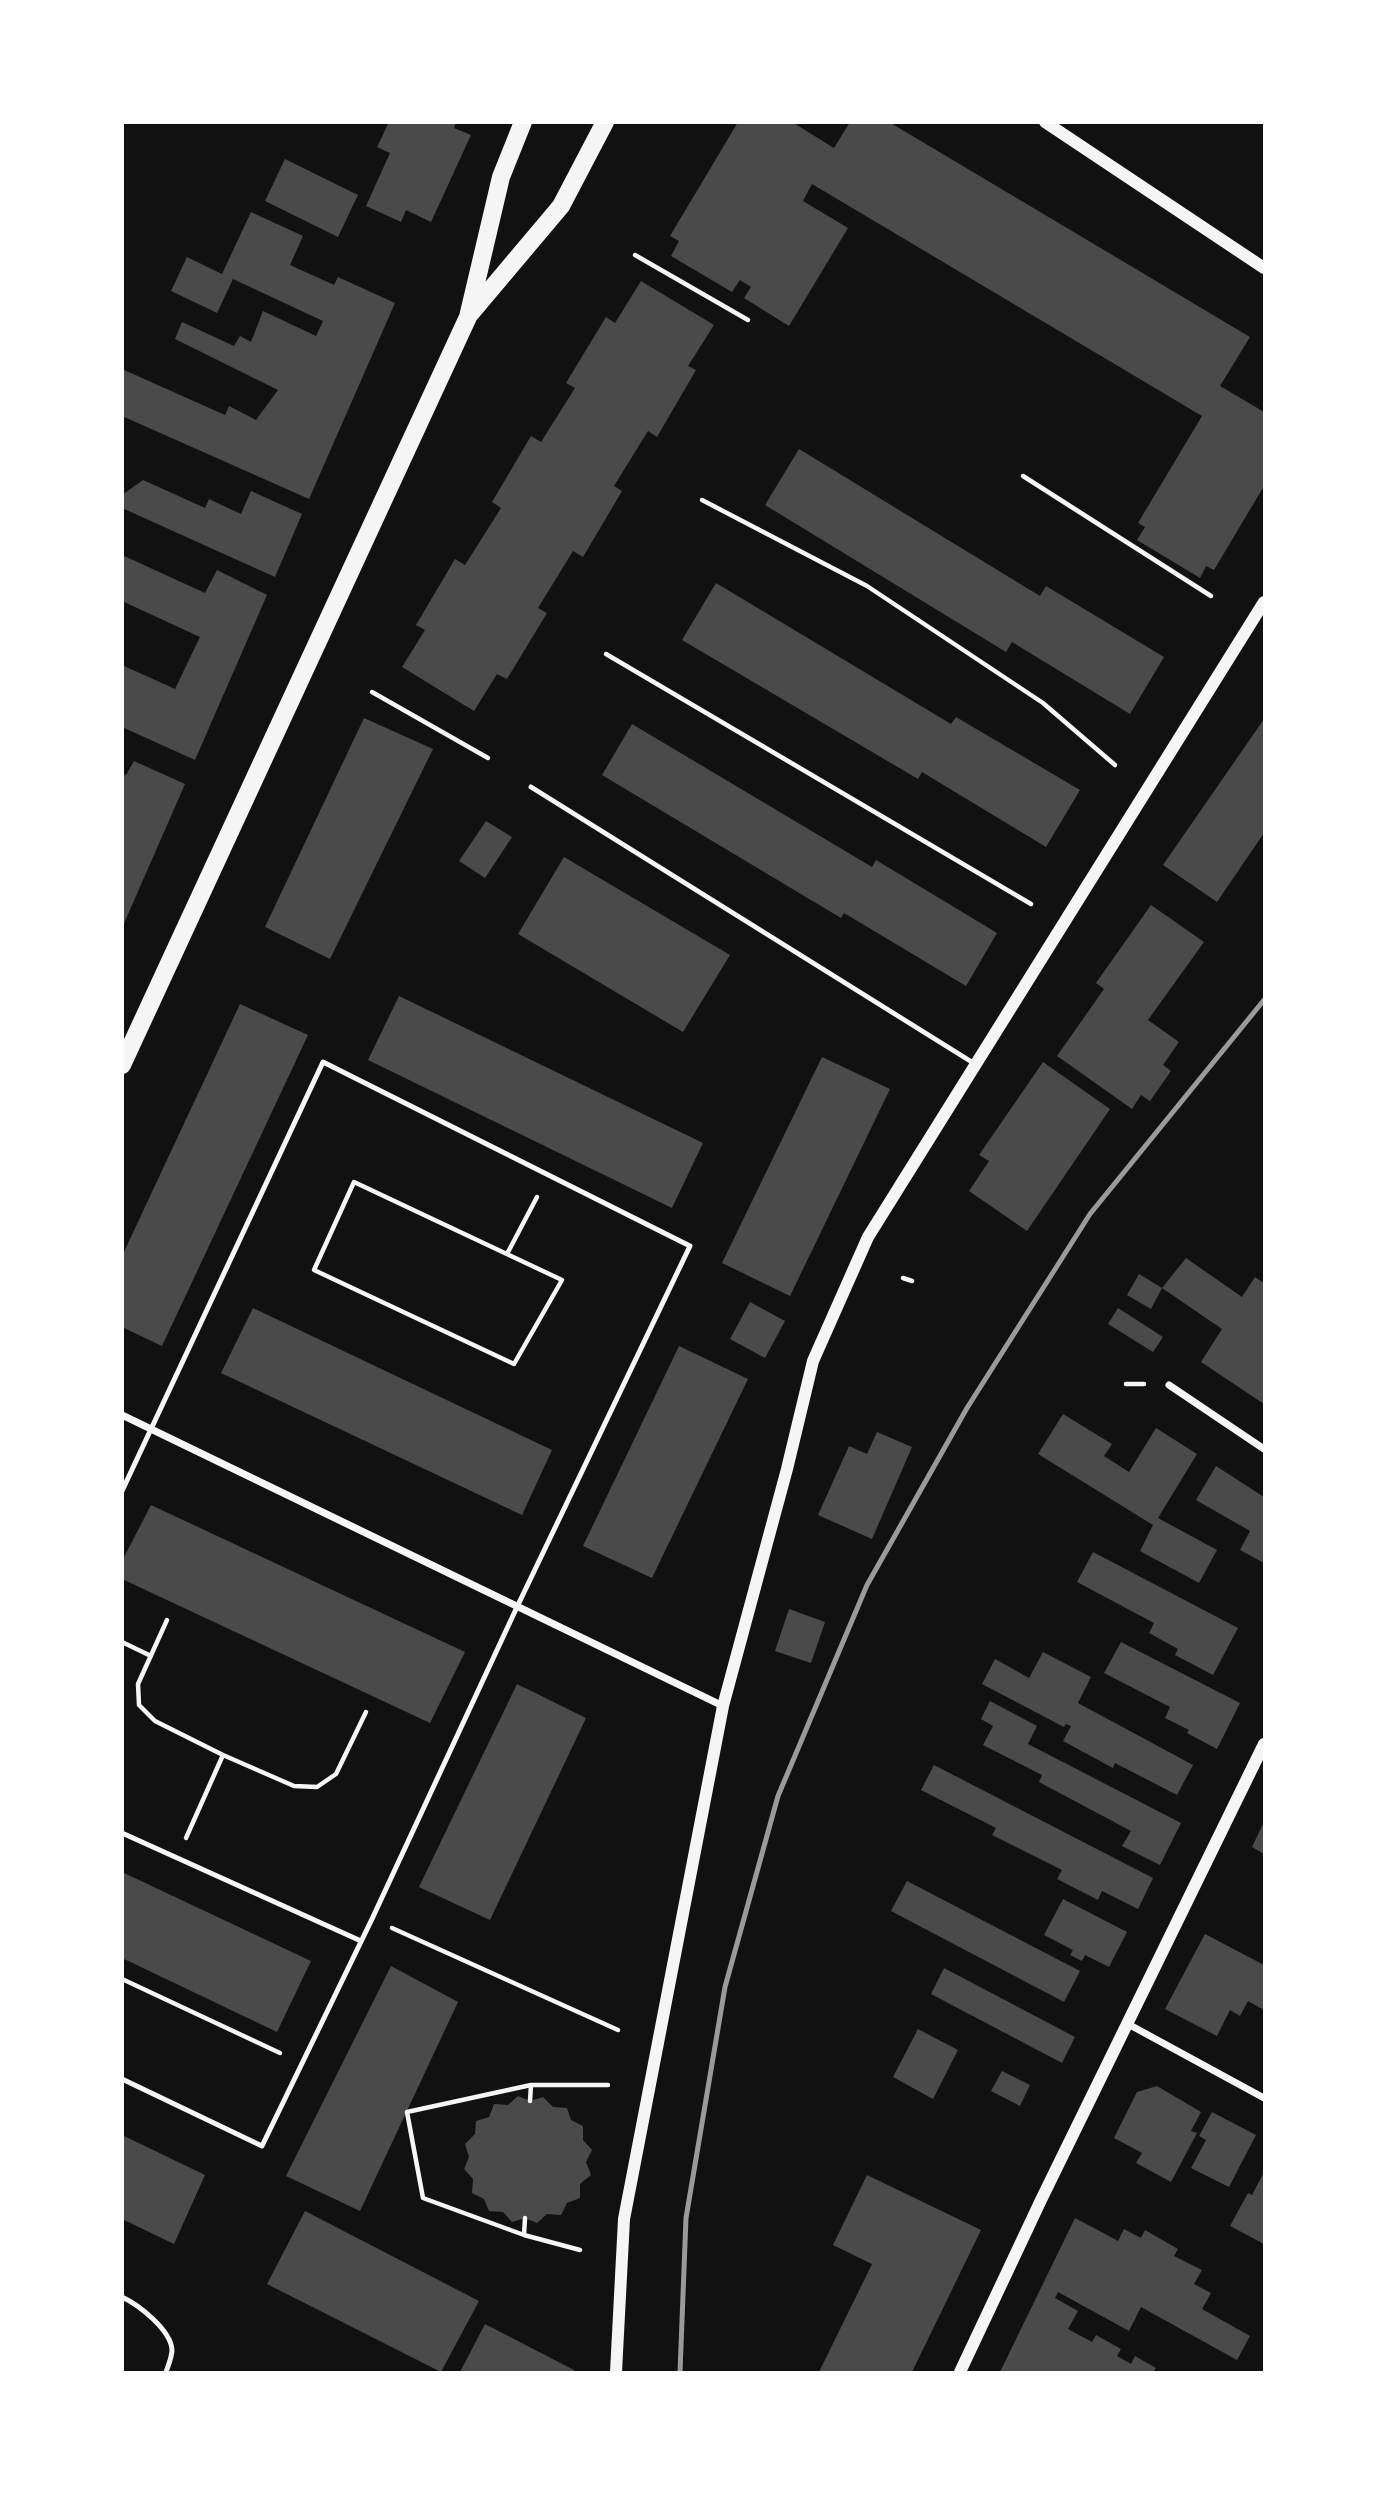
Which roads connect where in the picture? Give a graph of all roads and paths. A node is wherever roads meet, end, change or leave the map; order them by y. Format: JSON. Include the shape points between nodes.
{"nodes":[{"id":1,"x":523,"y":122,"type":"edge"},
{"id":2,"x":605,"y":122,"type":"edge"},
{"id":3,"x":1045,"y":122,"type":"edge"},
{"id":4,"x":635,"y":255,"type":"dead end"},
{"id":5,"x":1265,"y":268,"type":"edge"},
{"id":6,"x":468,"y":317,"type":"junction"},
{"id":7,"x":748,"y":320,"type":"dead end"},
{"id":8,"x":1023,"y":476,"type":"dead end"},
{"id":9,"x":702,"y":500,"type":"dead end"},
{"id":10,"x":1211,"y":597,"type":"dead end"},
{"id":11,"x":1265,"y":602,"type":"edge"},
{"id":12,"x":606,"y":654,"type":"dead end"},
{"id":13,"x":373,"y":692,"type":"dead end"},
{"id":14,"x":488,"y":758,"type":"dead end"},
{"id":15,"x":1115,"y":765,"type":"dead end"},
{"id":16,"x":531,"y":787,"type":"dead end"},
{"id":17,"x":1031,"y":904,"type":"dead end"},
{"id":18,"x":122,"y":1065,"type":"edge"},
{"id":19,"x":978,"y":1065,"type":"junction"},
{"id":20,"x":548,"y":1175,"type":"junction"},
{"id":21,"x":507,"y":1254,"type":"junction"},
{"id":22,"x":904,"y":1278,"type":"dead end"},
{"id":23,"x":912,"y":1281,"type":"dead end"},
{"id":24,"x":1170,"y":1385,"type":"dead end"},
{"id":25,"x":122,"y":1415,"type":"edge"},
{"id":26,"x":151,"y":1429,"type":"junction"},
{"id":27,"x":1265,"y":1449,"type":"edge"},
{"id":28,"x":122,"y":1491,"type":"edge"},
{"id":29,"x":517,"y":1608,"type":"junction"},
{"id":30,"x":167,"y":1620,"type":"dead end"},
{"id":31,"x":122,"y":1642,"type":"edge"},
{"id":32,"x":151,"y":1656,"type":"junction"},
{"id":33,"x":723,"y":1706,"type":"junction"},
{"id":34,"x":366,"y":1712,"type":"dead end"},
{"id":35,"x":1265,"y":1744,"type":"edge"},
{"id":36,"x":223,"y":1755,"type":"junction"},
{"id":37,"x":122,"y":1833,"type":"edge"},
{"id":38,"x":177,"y":1858,"type":"junction"},
{"id":39,"x":372,"y":1919,"type":"junction"},
{"id":40,"x":361,"y":1941,"type":"junction"},
{"id":41,"x":122,"y":1979,"type":"edge"},
{"id":42,"x":1128,"y":2024,"type":"junction"},
{"id":43,"x":618,"y":2030,"type":"dead end"},
{"id":44,"x":303,"y":2064,"type":"junction"},
{"id":45,"x":122,"y":2079,"type":"edge"},
{"id":46,"x":531,"y":2085,"type":"junction"},
{"id":47,"x":608,"y":2085,"type":"dead end"},
{"id":48,"x":1265,"y":2098,"type":"edge"},
{"id":49,"x":530,"y":2101,"type":"dead end"},
{"id":50,"x":525,"y":2218,"type":"dead end"},
{"id":51,"x":524,"y":2235,"type":"junction"},
{"id":52,"x":580,"y":2249,"type":"dead end"},
{"id":53,"x":122,"y":2297,"type":"edge"},
{"id":54,"x":166,"y":2372,"type":"edge"},
{"id":55,"x":616,"y":2372,"type":"edge"},
{"id":56,"x":960,"y":2372,"type":"edge"}],
"edges":[{"from":1,"to":6,"type":"main road","via":[[501,177]]},
{"from":2,"to":6,"type":"main road","via":[[561,206]]},
{"from":3,"to":5,"type":"street"},
{"from":4,"to":7,"type":"path"},
{"from":6,"to":18,"type":"main road"},
{"from":8,"to":10,"type":"path"},
{"from":9,"to":15,"type":"path","via":[[867,586],[1042,703]]},
{"from":11,"to":19,"type":"street"},
{"from":12,"to":17,"type":"path"},
{"from":13,"to":14,"type":"path"},
{"from":16,"to":19,"type":"lane"},
{"from":19,"to":33,"type":"street","via":[[868,1237],[813,1361]]},
{"from":20,"to":21,"type":"path"},
{"from":20,"to":26,"type":"lane","via":[[323,1062]]},
{"from":20,"to":29,"type":"lane","via":[[690,1246]]},
{"from":21,"to":21,"type":"path","via":[[562,1280],[513,1364],[314,1270],[354,1182]]},
{"from":22,"to":23,"type":"path"},
{"from":24,"to":27,"type":"street"},
{"from":25,"to":26,"type":"street"},
{"from":26,"to":28,"type":"lane"},
{"from":26,"to":29,"type":"street"},
{"from":29,"to":33,"type":"street"},
{"from":29,"to":39,"type":"lane"},
{"from":30,"to":32,"type":"path"},
{"from":31,"to":32,"type":"path"},
{"from":32,"to":36,"type":"path","via":[[138,1684],[139,1705],[155,1721]]},
{"from":33,"to":55,"type":"street","via":[[624,2219]]},
{"from":34,"to":36,"type":"path","via":[[336,1774],[317,1787],[294,1786]]},
{"from":35,"to":42,"type":"street"},
{"from":36,"to":38,"type":"path"},
{"from":37,"to":38,"type":"lane"},
{"from":38,"to":40,"type":"lane"},
{"from":39,"to":40,"type":"lane"},
{"from":39,"to":43,"type":"path"},
{"from":40,"to":44,"type":"lane"},
{"from":41,"to":44,"type":"path"},
{"from":42,"to":48,"type":"street"},
{"from":42,"to":56,"type":"street"},
{"from":44,"to":45,"type":"lane","via":[[261,2146]]},
{"from":46,"to":47,"type":"path"},
{"from":46,"to":49,"type":"path"},
{"from":46,"to":51,"type":"path","via":[[407,2112],[423,2198]]},
{"from":50,"to":51,"type":"path"},
{"from":51,"to":52,"type":"path"},
{"from":53,"to":54,"type":"lane","via":[[167,2334],[172,2350]]}]}
